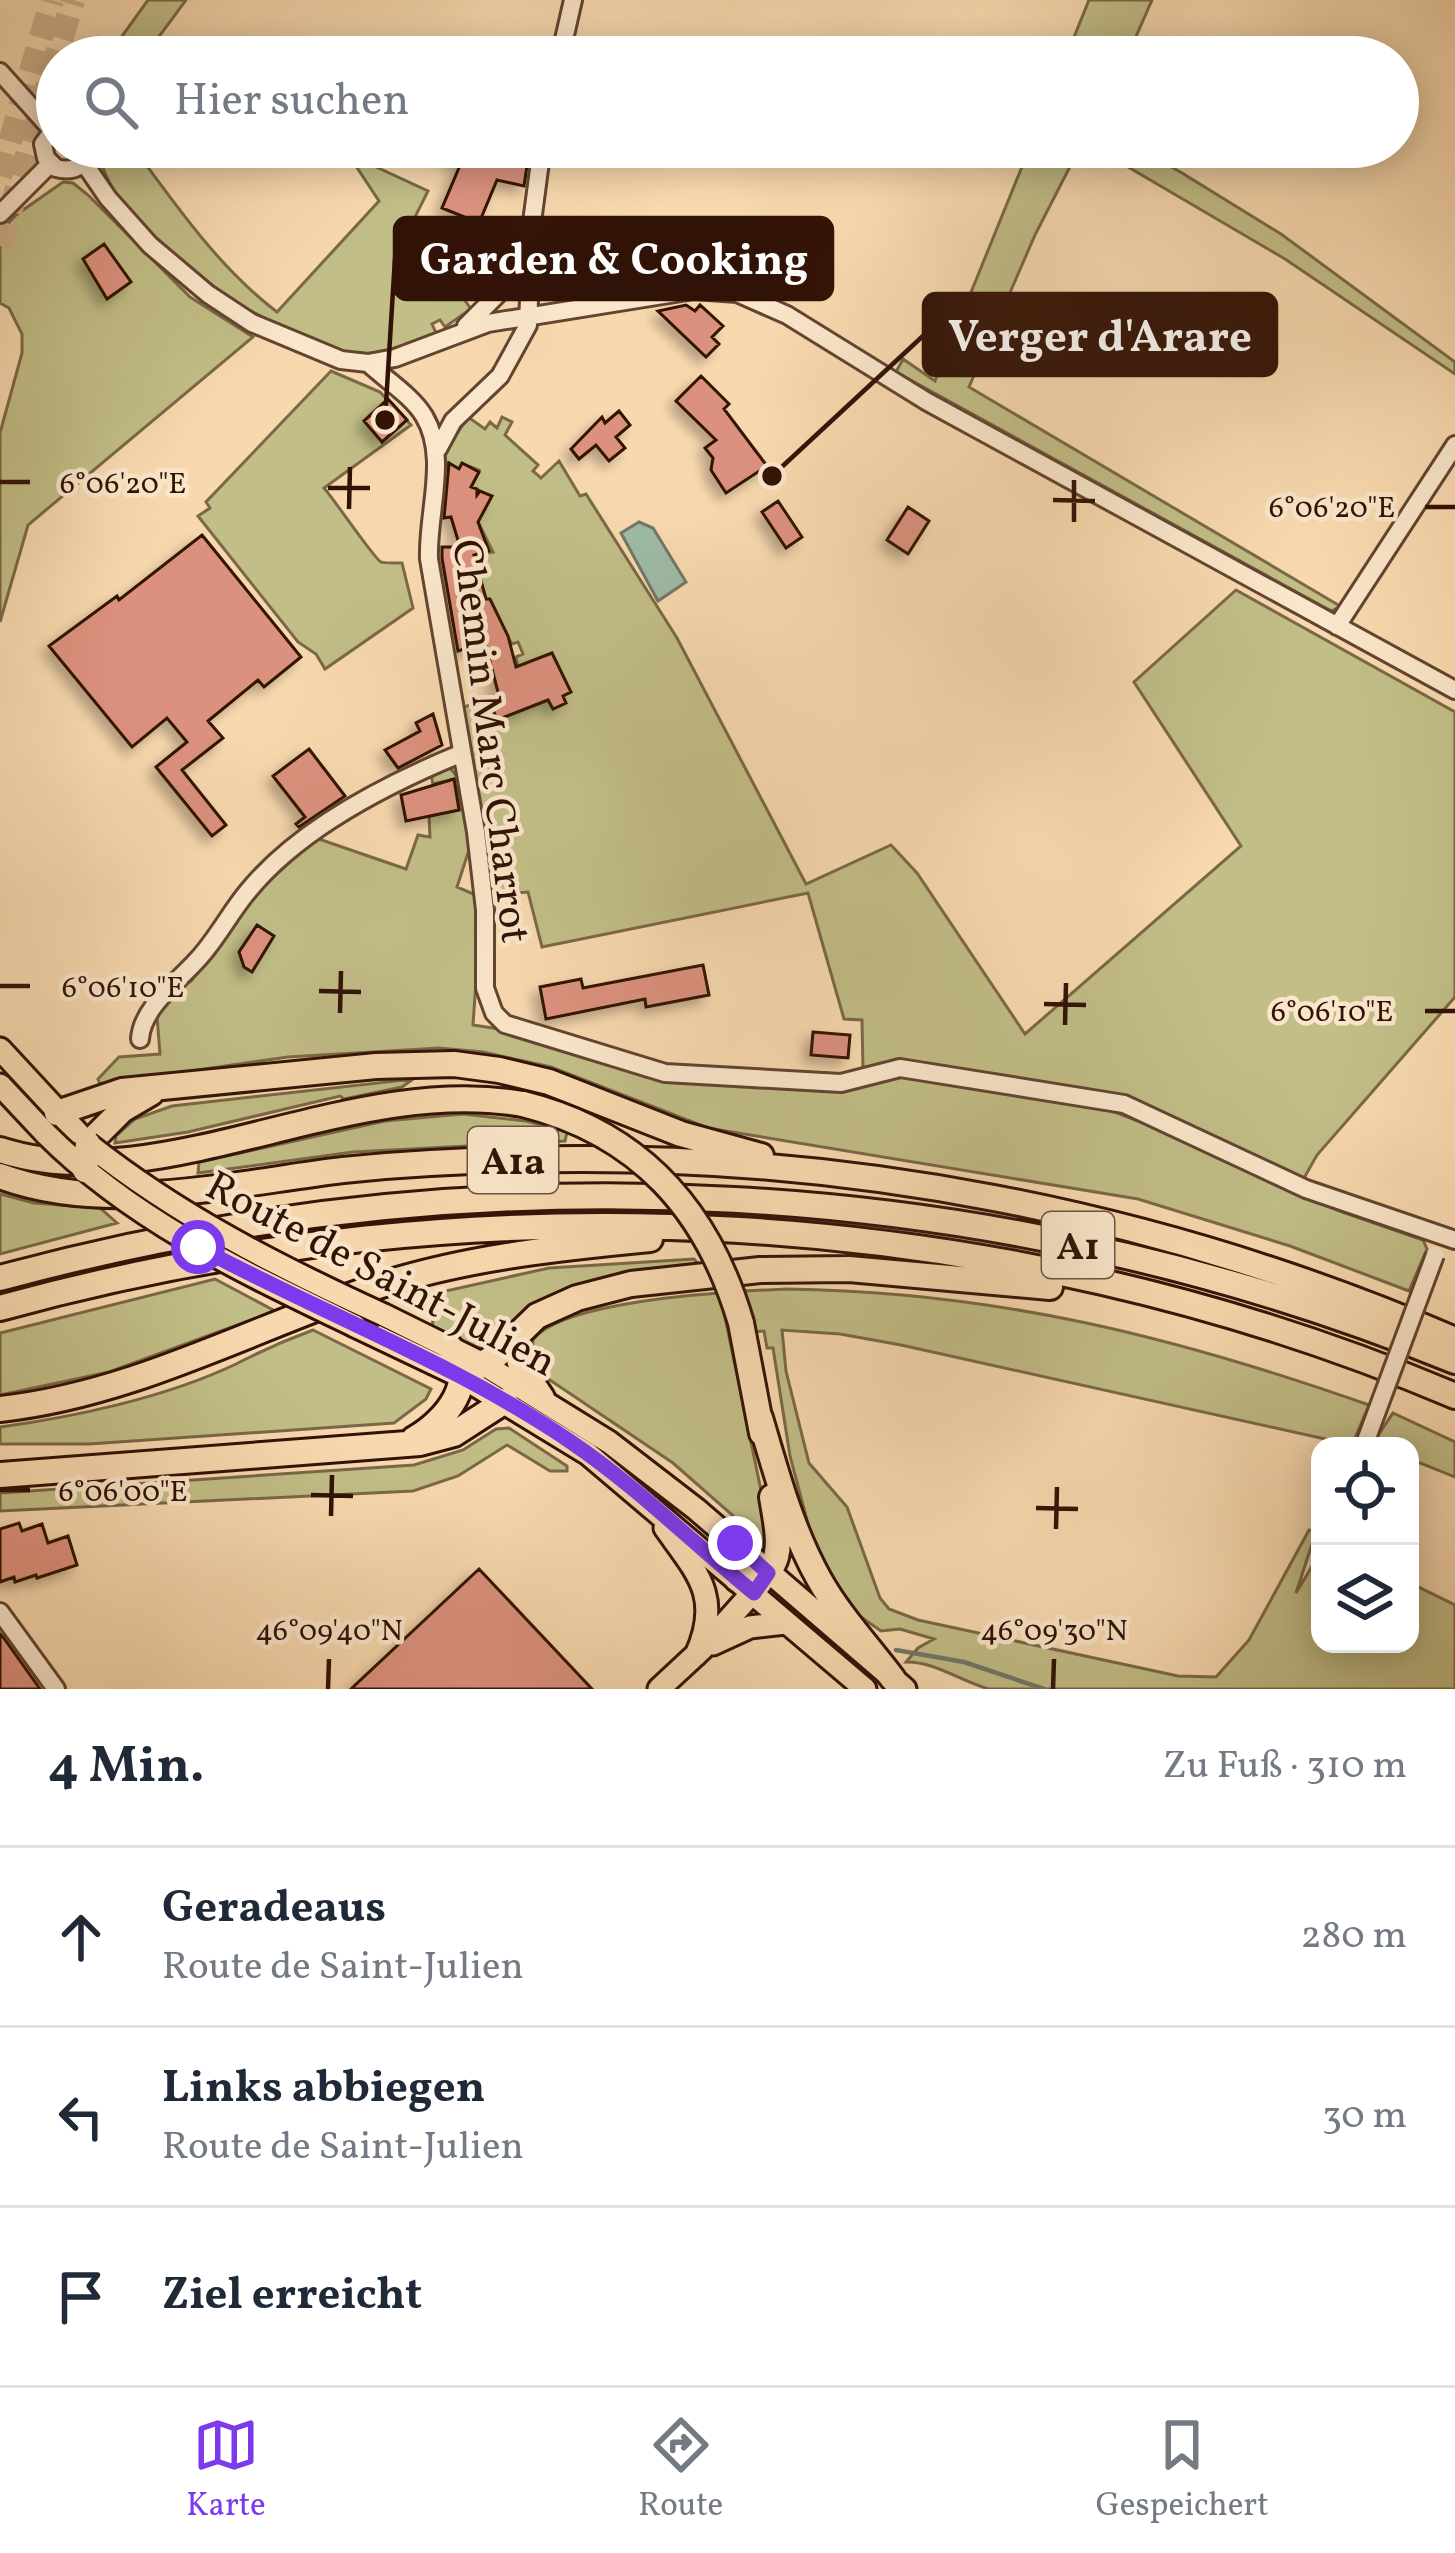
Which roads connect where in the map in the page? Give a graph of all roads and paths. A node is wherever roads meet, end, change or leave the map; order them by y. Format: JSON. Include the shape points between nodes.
{"nodes":[{"id":1,"x":573,"y":0,"type":"edge"},
{"id":2,"x":565,"y":36,"type":"edge"},
{"id":3,"x":0,"y":72,"type":"edge"},
{"id":4,"x":36,"y":109,"type":"edge"},
{"id":5,"x":46,"y":168,"type":"edge"},
{"id":6,"x":93,"y":168,"type":"edge"},
{"id":7,"x":539,"y":168,"type":"edge"},
{"id":8,"x":0,"y":214,"type":"edge"},
{"id":9,"x":532,"y":259,"type":"junction"},
{"id":10,"x":531,"y":316,"type":"junction"},
{"id":11,"x":462,"y":330,"type":"junction"},
{"id":12,"x":368,"y":363,"type":"junction"},
{"id":13,"x":1455,"y":445,"type":"edge"},
{"id":14,"x":438,"y":449,"type":"junction"},
{"id":15,"x":1337,"y":626,"type":"junction"},
{"id":16,"x":1455,"y":690,"type":"edge"},
{"id":17,"x":460,"y":754,"type":"junction"},
{"id":18,"x":140,"y":1039,"type":"dead end"},
{"id":19,"x":0,"y":1049,"type":"edge"},
{"id":20,"x":0,"y":1085,"type":"edge"},
{"id":21,"x":170,"y":1086,"type":"junction"},
{"id":22,"x":51,"y":1123,"type":"junction"},
{"id":23,"x":87,"y":1146,"type":"junction"},
{"id":24,"x":0,"y":1150,"type":"edge"},
{"id":25,"x":838,"y":1172,"type":"junction"},
{"id":26,"x":0,"y":1177,"type":"edge"},
{"id":27,"x":741,"y":1231,"type":"junction"},
{"id":28,"x":1449,"y":1238,"type":"edge"},
{"id":29,"x":0,"y":1278,"type":"edge"},
{"id":30,"x":1178,"y":1302,"type":"junction"},
{"id":31,"x":0,"y":1308,"type":"edge"},
{"id":32,"x":514,"y":1339,"type":"junction"},
{"id":33,"x":1455,"y":1340,"type":"edge"},
{"id":34,"x":448,"y":1346,"type":"joint"},
{"id":35,"x":1455,"y":1361,"type":"edge"},
{"id":36,"x":472,"y":1370,"type":"junction"},
{"id":37,"x":1455,"y":1396,"type":"edge"},
{"id":38,"x":542,"y":1398,"type":"junction"},
{"id":39,"x":505,"y":1402,"type":"junction"},
{"id":40,"x":0,"y":1408,"type":"edge"},
{"id":41,"x":1367,"y":1437,"type":"edge"},
{"id":42,"x":400,"y":1444,"type":"junction"},
{"id":43,"x":0,"y":1458,"type":"edge"},
{"id":44,"x":91,"y":1465,"type":"junction"},
{"id":45,"x":0,"y":1474,"type":"edge"},
{"id":46,"x":648,"y":1502,"type":"junction"},
{"id":47,"x":782,"y":1510,"type":"junction"},
{"id":48,"x":760,"y":1583,"type":"junction"},
{"id":49,"x":0,"y":1612,"type":"edge"},
{"id":50,"x":785,"y":1623,"type":"junction"},
{"id":51,"x":699,"y":1652,"type":"junction"},
{"id":52,"x":899,"y":1684,"type":"edge"},
{"id":53,"x":56,"y":1689,"type":"edge"},
{"id":54,"x":659,"y":1689,"type":"edge"},
{"id":55,"x":865,"y":1689,"type":"edge"}],
"edges":[{"from":1,"to":2,"type":"street"},
{"from":3,"to":4,"type":"street"},
{"from":5,"to":8,"type":"street"},
{"from":6,"to":12,"type":"street","via":[[150,245],[227,308],[329,357]]},
{"from":7,"to":9,"type":"street"},
{"from":9,"to":10,"type":"street"},
{"from":9,"to":11,"type":"street"},
{"from":10,"to":11,"type":"street"},
{"from":10,"to":14,"type":"street","via":[[508,365],[453,421]]},
{"from":10,"to":15,"type":"street","via":[[694,290],[737,293]]},
{"from":11,"to":12,"type":"street"},
{"from":12,"to":14,"type":"street","via":[[423,413]]},
{"from":13,"to":15,"type":"street"},
{"from":14,"to":17,"type":"street","name":"Chemin Marc Charrot","via":[[429,559]]},
{"from":15,"to":16,"type":"street"},
{"from":17,"to":18,"type":"street","via":[[341,812],[270,869],[150,1011]]},
{"from":17,"to":28,"type":"street","name":"Chemin Marc Charrot","via":[[485,910],[485,988],[506,1024],[665,1073],[829,1083],[900,1068],[1124,1104],[1306,1189]]},
{"from":19,"to":22,"type":"main road","name":"Route de Saint-Julien"},
{"from":20,"to":22,"type":"main road","name":"Route de Saint-Julien"},
{"from":21,"to":22,"type":"highway","via":[[122,1091]]},
{"from":21,"to":23,"type":"highway","via":[[133,1103]]},
{"from":21,"to":25,"type":"highway","via":[[376,1066],[484,1067],[549,1082],[707,1142]]},
{"from":22,"to":23,"type":"main road","name":"Route de Saint-Julien","bridge":true},
{"from":22,"to":23,"type":"main road","name":"Route de Saint-Julien"},
{"from":23,"to":34,"type":"main road","name":"Route de Saint-Julien","bridge":true,"via":[[226,1238]]},
{"from":23,"to":36,"type":"main road","name":"Route de Saint-Julien","bridge":true,"via":[[198,1247],[356,1326]]},
{"from":24,"to":47,"type":"highway","bridge":true,"via":[[116,1160],[402,1101],[470,1098],[523,1104],[591,1128],[659,1177],[711,1244],[741,1323]]},
{"from":25,"to":26,"type":"highway","number":"A1a","via":[[521,1160],[125,1193]]},
{"from":25,"to":33,"type":"highway","number":"A1a","via":[[1008,1199],[1174,1240]]},
{"from":27,"to":30,"type":"highway","number":"A1","via":[[962,1256]]},
{"from":27,"to":31,"type":"highway","number":"A1","via":[[545,1224],[368,1236],[181,1264]]},
{"from":27,"to":40,"type":"highway","number":"A1a","via":[[557,1248],[449,1268],[376,1287],[119,1384]]},
{"from":28,"to":41,"type":"street","bridge":true,"via":[[1435,1255]]},
{"from":29,"to":35,"type":"highway","number":"A1","via":[[151,1241],[336,1211],[504,1197],[686,1196],[885,1212],[1051,1239],[1236,1285]]},
{"from":30,"to":32,"type":"highway","via":[[949,1275],[800,1269],[631,1284],[537,1316]]},
{"from":30,"to":37,"type":"highway","number":"A1"},
{"from":32,"to":36,"type":"highway"},
{"from":32,"to":38,"type":"highway","via":[[520,1367]]},
{"from":34,"to":36,"type":"highway"},
{"from":36,"to":38,"type":"main road","name":"Route de Saint-Julien"},
{"from":36,"to":39,"type":"main road","name":"Route de Saint-Julien"},
{"from":36,"to":42,"type":"highway","via":[[441,1418]]},
{"from":38,"to":48,"type":"main road","name":"Route de Saint-Julien","via":[[653,1475]]},
{"from":39,"to":42,"type":"highway","via":[[448,1436]]},
{"from":39,"to":46,"type":"main road","name":"Route de Saint-Julien"},
{"from":42,"to":44,"type":"highway"},
{"from":43,"to":44,"type":"highway"},
{"from":44,"to":45,"type":"highway"},
{"from":46,"to":48,"type":"main road","name":"Route de Saint-Julien"},
{"from":46,"to":51,"type":"main road","via":[[705,1590],[708,1622]]},
{"from":47,"to":48,"type":"highway","via":[[778,1545]]},
{"from":47,"to":52,"type":"highway","via":[[828,1594]]},
{"from":48,"to":50,"type":"main road","name":"Route de Saint-Julien"},
{"from":48,"to":51,"type":"main road"},
{"from":48,"to":52,"type":"main road","name":"Route de Saint-Julien"},
{"from":49,"to":53,"type":"street"},
{"from":50,"to":51,"type":"main road","via":[[750,1627]]},
{"from":50,"to":55,"type":"main road","name":"Route de Saint-Julien"},
{"from":51,"to":54,"type":"main road"}]}
